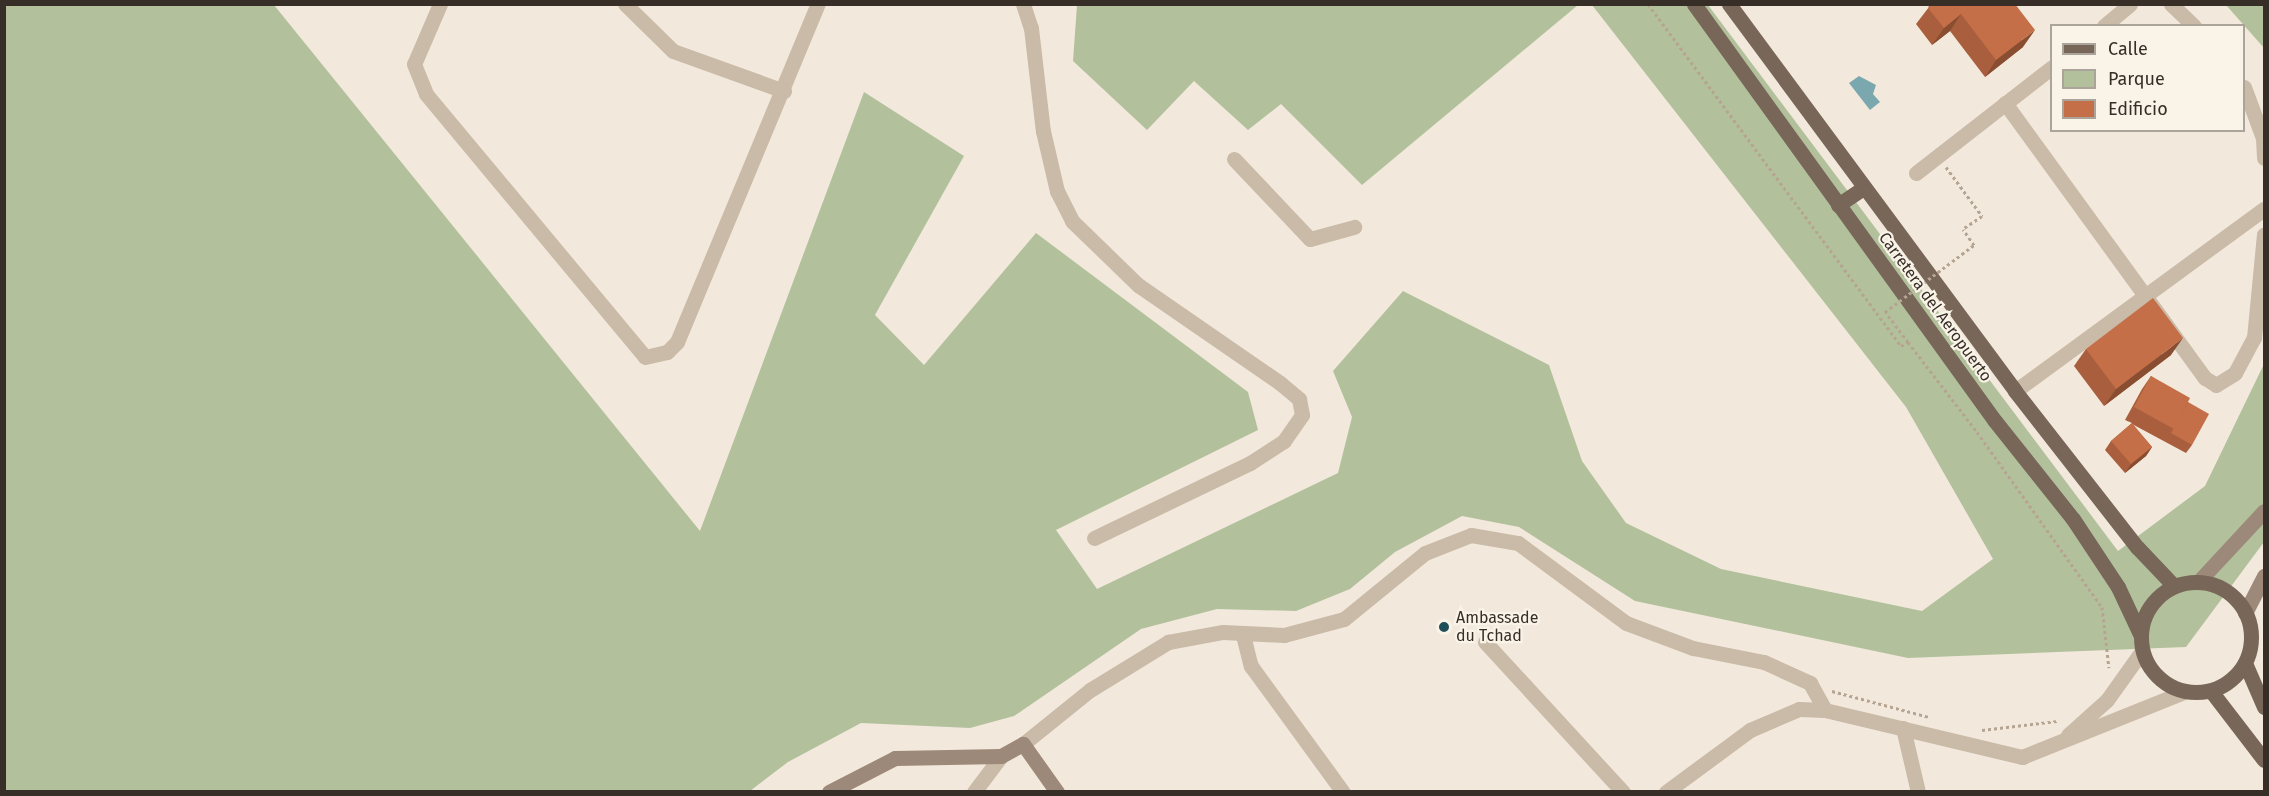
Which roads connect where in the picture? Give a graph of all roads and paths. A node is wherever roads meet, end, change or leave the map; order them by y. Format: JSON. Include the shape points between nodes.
{"nodes":[{"id":1,"x":440,"y":4,"type":"edge"},
{"id":2,"x":625,"y":4,"type":"edge"},
{"id":3,"x":818,"y":4,"type":"edge"},
{"id":4,"x":1023,"y":4,"type":"edge"},
{"id":5,"x":1648,"y":4,"type":"edge"},
{"id":6,"x":1694,"y":4,"type":"edge"},
{"id":7,"x":1728,"y":4,"type":"edge"},
{"id":8,"x":2130,"y":4,"type":"edge"},
{"id":9,"x":2171,"y":4,"type":"edge"},
{"id":10,"x":2106,"y":24,"type":"edge"},
{"id":11,"x":2192,"y":24,"type":"edge"},
{"id":12,"x":2050,"y":69,"type":"edge"},
{"id":13,"x":2245,"y":90,"type":"edge"},
{"id":14,"x":784,"y":91,"type":"junction"},
{"id":15,"x":2005,"y":103,"type":"junction"},
{"id":16,"x":1938,"y":156,"type":"junction"},
{"id":17,"x":2265,"y":158,"type":"edge"},
{"id":18,"x":1234,"y":159,"type":"dead end"},
{"id":19,"x":1916,"y":173,"type":"dead end"},
{"id":20,"x":1863,"y":188,"type":"junction"},
{"id":21,"x":1838,"y":206,"type":"junction"},
{"id":22,"x":2265,"y":209,"type":"edge"},
{"id":23,"x":1354,"y":227,"type":"dead end"},
{"id":24,"x":2265,"y":234,"type":"edge"},
{"id":25,"x":2146,"y":293,"type":"junction"},
{"id":26,"x":1908,"y":342,"type":"junction"},
{"id":27,"x":2015,"y":391,"type":"junction"},
{"id":28,"x":2265,"y":511,"type":"edge"},
{"id":29,"x":1094,"y":538,"type":"dead end"},
{"id":30,"x":2265,"y":576,"type":"edge"},
{"id":31,"x":2198,"y":582,"type":"junction"},
{"id":32,"x":2174,"y":586,"type":"junction"},
{"id":33,"x":2245,"y":613,"type":"junction"},
{"id":34,"x":2140,"y":634,"type":"junction"},
{"id":35,"x":1243,"y":635,"type":"junction"},
{"id":36,"x":1485,"y":642,"type":"dead end"},
{"id":37,"x":2142,"y":651,"type":"junction"},
{"id":38,"x":2245,"y":663,"type":"junction"},
{"id":39,"x":2107,"y":678,"type":"dead end"},
{"id":40,"x":1810,"y":683,"type":"junction"},
{"id":41,"x":2211,"y":691,"type":"junction"},
{"id":42,"x":2184,"y":692,"type":"junction"},
{"id":43,"x":2265,"y":707,"type":"edge"},
{"id":44,"x":1825,"y":710,"type":"junction"},
{"id":45,"x":1934,"y":718,"type":"dead end"},
{"id":46,"x":2062,"y":719,"type":"dead end"},
{"id":47,"x":1903,"y":728,"type":"junction"},
{"id":48,"x":1979,"y":730,"type":"dead end"},
{"id":49,"x":2059,"y":742,"type":"junction"},
{"id":50,"x":1023,"y":744,"type":"junction"},
{"id":51,"x":1001,"y":756,"type":"junction"},
{"id":52,"x":2265,"y":760,"type":"edge"},
{"id":53,"x":829,"y":792,"type":"edge"},
{"id":54,"x":974,"y":792,"type":"edge"},
{"id":55,"x":1057,"y":792,"type":"edge"},
{"id":56,"x":1343,"y":792,"type":"edge"},
{"id":57,"x":1623,"y":792,"type":"edge"},
{"id":58,"x":1666,"y":792,"type":"edge"},
{"id":59,"x":1918,"y":792,"type":"edge"}],
"edges":[{"from":1,"to":14,"type":"street","via":[[414,64],[426,94],[645,357],[667,352],[677,342]]},
{"from":2,"to":14,"type":"street","via":[[673,51]]},
{"from":3,"to":14,"type":"street"},
{"from":4,"to":29,"type":"street","via":[[1031,28],[1043,131],[1057,191],[1072,221],[1138,285],[1299,399],[1302,415],[1284,441],[1250,463]]},
{"from":5,"to":26,"type":"path","via":[[1901,346]]},
{"from":6,"to":21,"type":"main road","name":"Carretera del Aeropuerto"},
{"from":7,"to":20,"type":"main road","name":"Carretera del Aeropuerto"},
{"from":8,"to":10,"type":"street"},
{"from":9,"to":11,"type":"street"},
{"from":12,"to":15,"type":"street"},
{"from":13,"to":17,"type":"street","via":[[2264,138]]},
{"from":15,"to":16,"type":"street"},
{"from":15,"to":25,"type":"street"},
{"from":16,"to":19,"type":"street"},
{"from":16,"to":26,"type":"path","bridge":true,"via":[[1982,216],[1963,229],[1974,245],[1886,312]]},
{"from":18,"to":23,"type":"street","via":[[1310,239]]},
{"from":20,"to":21,"type":"main road"},
{"from":20,"to":27,"type":"main road","name":"Carretera del Aeropuerto"},
{"from":21,"to":34,"type":"main road","name":"Carretera del Aeropuerto","via":[[2073,519],[2118,587]]},
{"from":22,"to":25,"type":"street"},
{"from":24,"to":25,"type":"street","via":[[2254,338],[2242,364],[2220,385],[2205,378]]},
{"from":25,"to":27,"type":"street"},
{"from":26,"to":39,"type":"path","via":[[2102,607]]},
{"from":27,"to":32,"type":"main road","name":"Carretera del Aeropuerto","via":[[2137,547]]},
{"from":28,"to":31,"type":"street"},
{"from":30,"to":33,"type":"street"},
{"from":31,"to":32,"type":"main road"},
{"from":31,"to":33,"type":"main road","via":[[2226,591]]},
{"from":32,"to":34,"type":"main road","via":[[2150,605]]},
{"from":33,"to":38,"type":"main road","via":[[2251,638]]},
{"from":34,"to":37,"type":"main road"},
{"from":35,"to":40,"type":"street","via":[[1284,635],[1344,619],[1425,553],[1472,535],[1518,543],[1626,623],[1693,648],[1764,662]]},
{"from":35,"to":50,"type":"street","via":[[1202,633],[1168,642],[1090,690]]},
{"from":35,"to":56,"type":"street","via":[[1251,666]]},
{"from":36,"to":57,"type":"street"},
{"from":37,"to":42,"type":"main road","via":[[2162,681]]},
{"from":37,"to":49,"type":"street","via":[[2107,700]]},
{"from":38,"to":41,"type":"main road","via":[[2231,681]]},
{"from":38,"to":43,"type":"main road"},
{"from":40,"to":44,"type":"street"},
{"from":40,"to":45,"type":"path"},
{"from":41,"to":42,"type":"main road"},
{"from":41,"to":52,"type":"main road"},
{"from":42,"to":49,"type":"street"},
{"from":44,"to":47,"type":"street"},
{"from":44,"to":58,"type":"street","via":[[1776,715]]},
{"from":46,"to":48,"type":"path","via":[[2026,728]]},
{"from":47,"to":49,"type":"street","via":[[2022,757]]},
{"from":47,"to":59,"type":"street"},
{"from":50,"to":51,"type":"street"},
{"from":50,"to":55,"type":"street"},
{"from":51,"to":53,"type":"street","via":[[895,758]]},
{"from":51,"to":54,"type":"street"}]}
